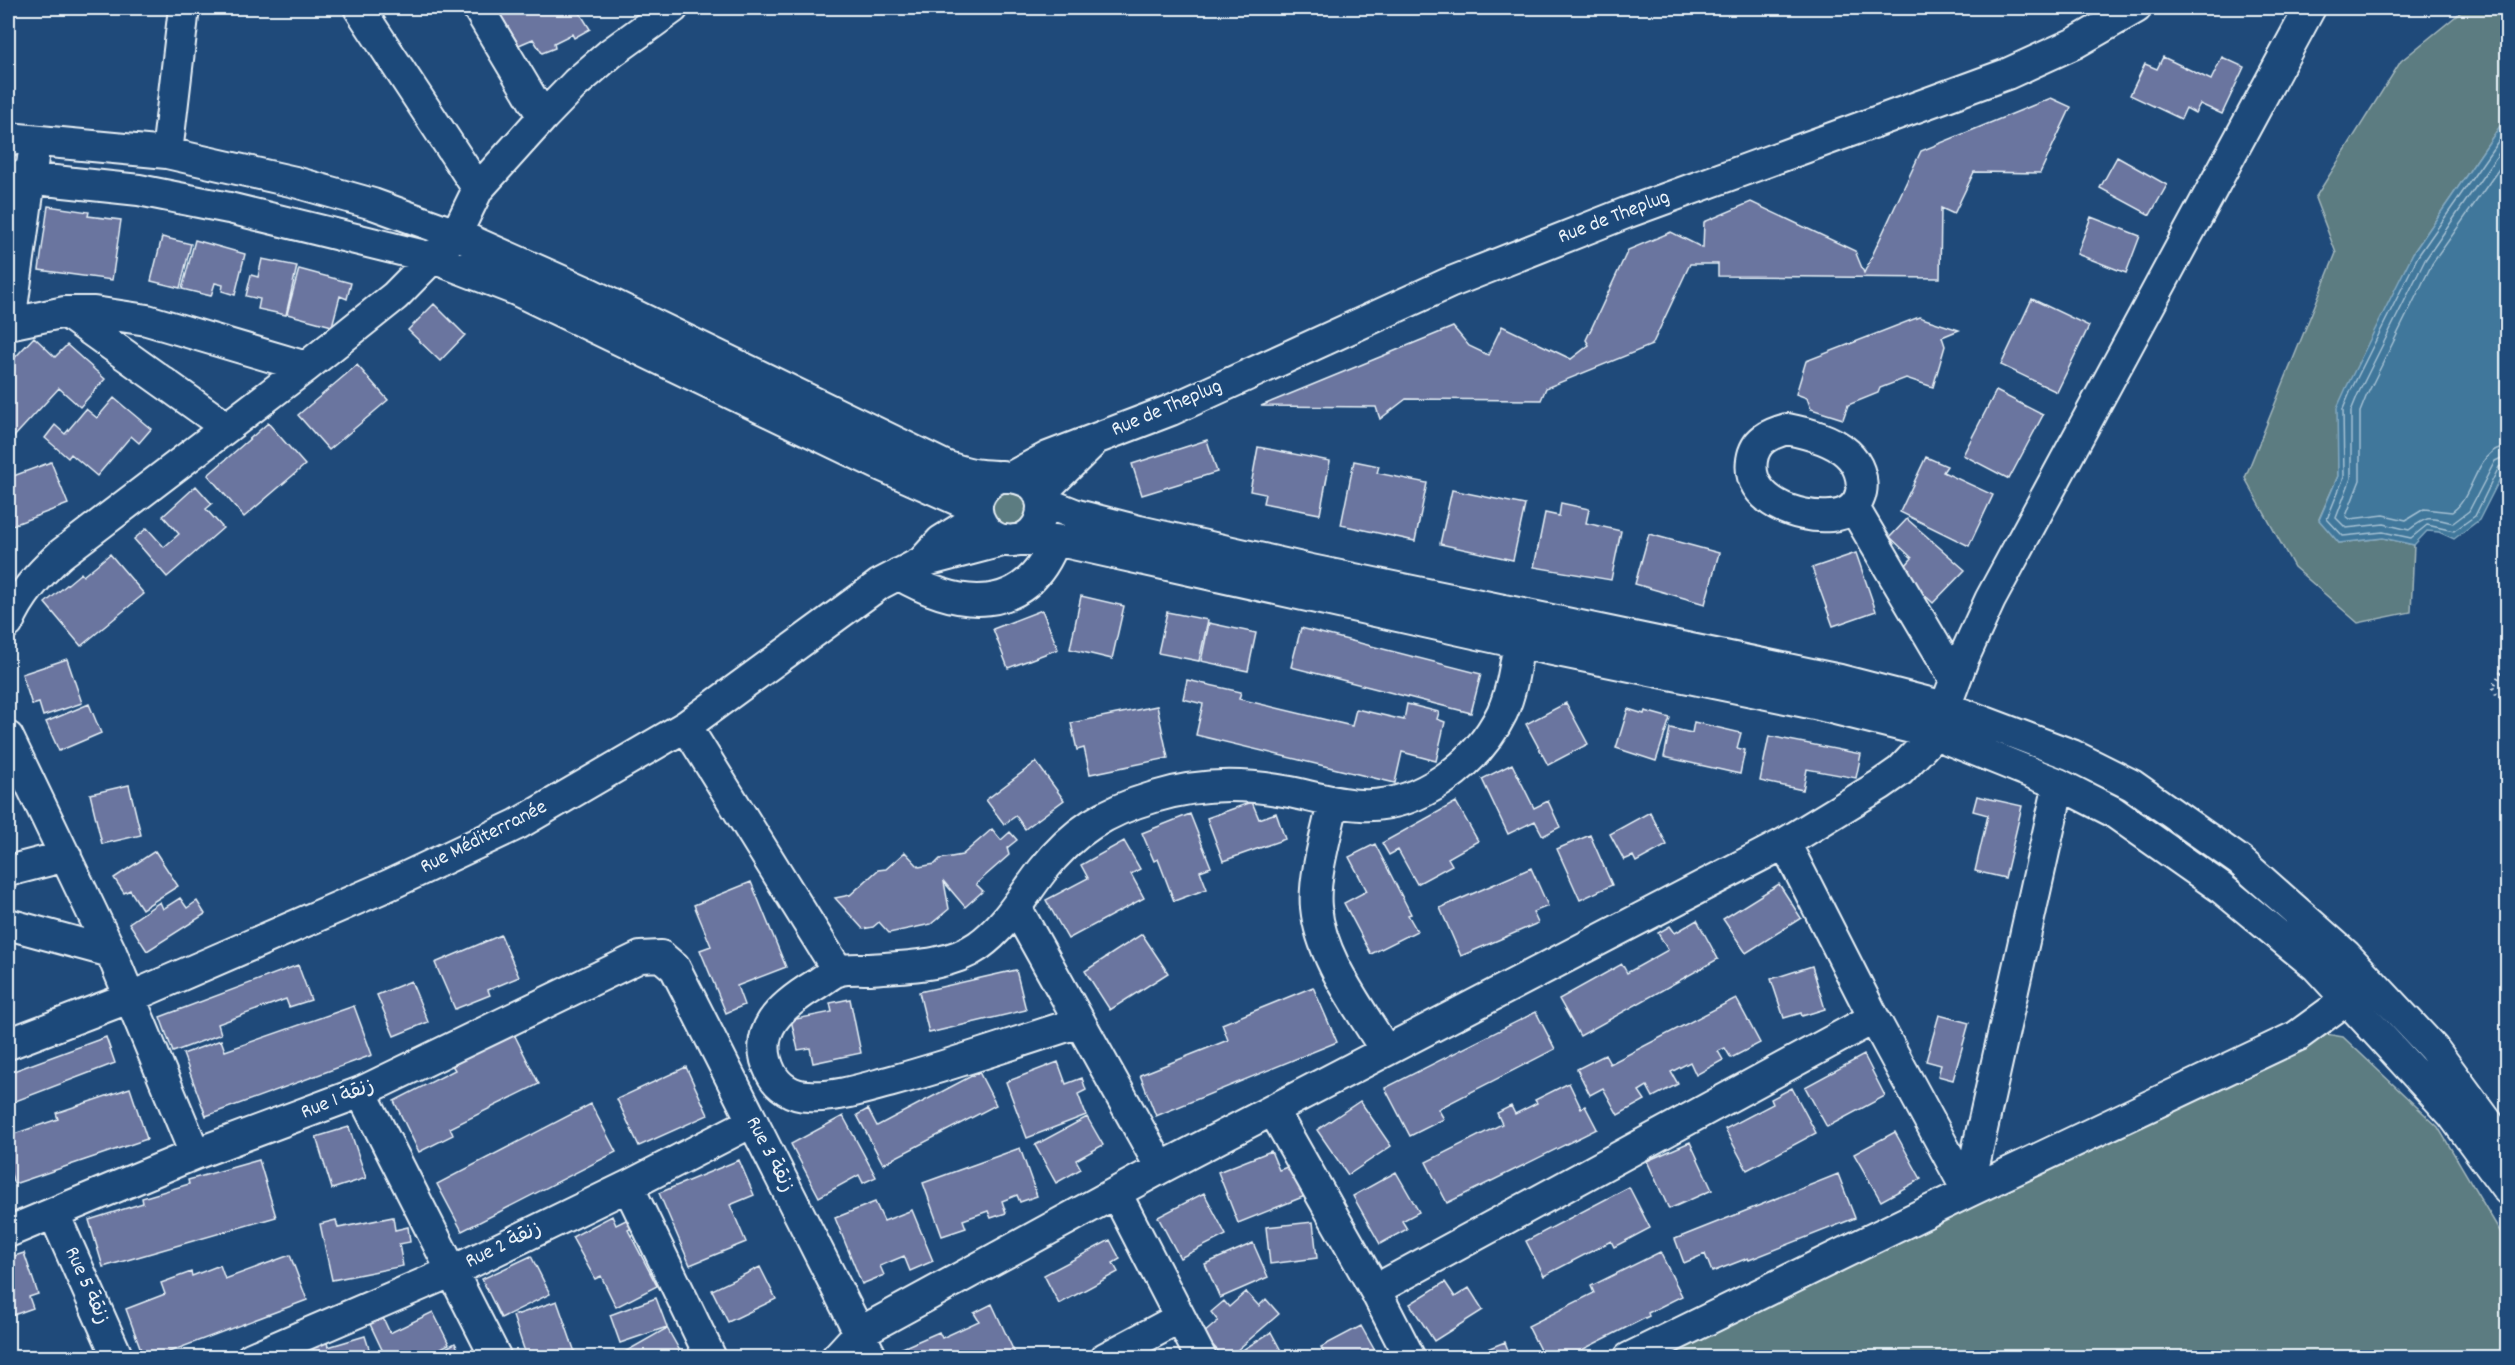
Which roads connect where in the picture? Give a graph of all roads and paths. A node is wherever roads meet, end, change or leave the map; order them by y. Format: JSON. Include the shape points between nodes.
{"nodes":[{"id":1,"x":184,"y":8,"type":"edge"},
{"id":2,"x":359,"y":8,"type":"edge"},
{"id":3,"x":478,"y":8,"type":"edge"},
{"id":4,"x":673,"y":8,"type":"edge"},
{"id":5,"x":2136,"y":8,"type":"edge"},
{"id":6,"x":2310,"y":8,"type":"edge"},
{"id":7,"x":543,"y":117,"type":"junction"},
{"id":8,"x":21,"y":140,"type":"edge"},
{"id":9,"x":167,"y":153,"type":"junction"},
{"id":10,"x":19,"y":177,"type":"edge"},
{"id":11,"x":478,"y":189,"type":"junction"},
{"id":12,"x":456,"y":234,"type":"junction"},
{"id":13,"x":433,"y":258,"type":"junction"},
{"id":14,"x":65,"y":312,"type":"junction"},
{"id":15,"x":9,"y":323,"type":"edge"},
{"id":16,"x":306,"y":367,"type":"junction"},
{"id":17,"x":226,"y":427,"type":"junction"},
{"id":18,"x":1095,"y":440,"type":"junction"},
{"id":19,"x":1008,"y":476,"type":"junction"},
{"id":20,"x":1040,"y":498,"type":"junction"},
{"id":21,"x":1854,"y":508,"type":"dead end"},
{"id":22,"x":977,"y":513,"type":"junction"},
{"id":23,"x":1011,"y":540,"type":"junction"},
{"id":24,"x":1055,"y":540,"type":"junction"},
{"id":25,"x":910,"y":568,"type":"junction"},
{"id":26,"x":8,"y":623,"type":"edge"},
{"id":27,"x":1519,"y":643,"type":"junction"},
{"id":28,"x":2508,"y":662,"type":"edge"},
{"id":29,"x":1950,"y":693,"type":"junction"},
{"id":30,"x":2508,"y":703,"type":"edge"},
{"id":31,"x":686,"y":726,"type":"junction"},
{"id":32,"x":1935,"y":734,"type":"junction"},
{"id":33,"x":8,"y":737,"type":"edge"},
{"id":34,"x":2059,"y":784,"type":"junction"},
{"id":35,"x":1333,"y":803,"type":"junction"},
{"id":36,"x":1785,"y":843,"type":"junction"},
{"id":37,"x":66,"y":856,"type":"junction"},
{"id":38,"x":8,"y":871,"type":"edge"},
{"id":39,"x":1016,"y":907,"type":"junction"},
{"id":40,"x":8,"y":924,"type":"edge"},
{"id":41,"x":111,"y":952,"type":"junction"},
{"id":42,"x":661,"y":956,"type":"joint"},
{"id":43,"x":838,"y":971,"type":"junction"},
{"id":44,"x":2360,"y":990,"type":"junction"},
{"id":45,"x":131,"y":998,"type":"junction"},
{"id":46,"x":1874,"y":1018,"type":"junction"},
{"id":47,"x":1080,"y":1022,"type":"junction"},
{"id":48,"x":8,"y":1044,"type":"edge"},
{"id":49,"x":1385,"y":1050,"type":"junction"},
{"id":50,"x":361,"y":1092,"type":"junction"},
{"id":51,"x":1273,"y":1110,"type":"junction"},
{"id":52,"x":752,"y":1122,"type":"junction"},
{"id":53,"x":2508,"y":1150,"type":"edge"},
{"id":54,"x":195,"y":1154,"type":"junction"},
{"id":55,"x":1161,"y":1168,"type":"junction"},
{"id":56,"x":628,"y":1186,"type":"junction"},
{"id":57,"x":2508,"y":1190,"type":"edge"},
{"id":58,"x":1968,"y":1192,"type":"junction"},
{"id":59,"x":1116,"y":1193,"type":"junction"},
{"id":60,"x":54,"y":1214,"type":"junction"},
{"id":61,"x":8,"y":1232,"type":"edge"},
{"id":62,"x":453,"y":1271,"type":"junction"},
{"id":63,"x":1375,"y":1290,"type":"junction"},
{"id":64,"x":1180,"y":1318,"type":"junction"},
{"id":65,"x":866,"y":1345,"type":"edge"},
{"id":66,"x":118,"y":1358,"type":"edge"},
{"id":67,"x":251,"y":1358,"type":"edge"},
{"id":68,"x":496,"y":1358,"type":"edge"},
{"id":69,"x":711,"y":1358,"type":"edge"},
{"id":70,"x":836,"y":1358,"type":"edge"},
{"id":71,"x":1106,"y":1358,"type":"edge"},
{"id":72,"x":1201,"y":1358,"type":"edge"},
{"id":73,"x":1410,"y":1358,"type":"edge"},
{"id":74,"x":1629,"y":1358,"type":"edge"}],
"edges":[{"from":1,"to":9,"type":"street"},
{"from":2,"to":11,"type":"street"},
{"from":3,"to":7,"type":"street"},
{"from":4,"to":7,"type":"street","via":[[610,53]]},
{"from":5,"to":18,"type":"street","name":"Rue de Theplug","via":[[2075,43],[2007,74],[1626,213],[1449,283],[1171,410]]},
{"from":6,"to":29,"type":"street","via":[[1990,600]]},
{"from":7,"to":11,"type":"street"},
{"from":8,"to":9,"type":"street"},
{"from":8,"to":10,"type":"street"},
{"from":9,"to":12,"type":"street","via":[[295,182],[373,204]]},
{"from":10,"to":13,"type":"street","via":[[139,190]]},
{"from":10,"to":15,"type":"street"},
{"from":11,"to":12,"type":"street"},
{"from":12,"to":13,"type":"street"},
{"from":12,"to":19,"type":"street","via":[[591,294],[945,466]]},
{"from":13,"to":16,"type":"street","via":[[395,296]]},
{"from":13,"to":22,"type":"street","via":[[527,296]]},
{"from":14,"to":15,"type":"street"},
{"from":14,"to":16,"type":"street","via":[[147,320]]},
{"from":14,"to":17,"type":"street"},
{"from":16,"to":17,"type":"street"},
{"from":17,"to":26,"type":"street","via":[[61,554],[36,577],[16,604]]},
{"from":18,"to":19,"type":"street"},
{"from":18,"to":20,"type":"street"},
{"from":19,"to":20,"type":"street","via":[[1024,479]]},
{"from":19,"to":22,"type":"street","via":[[984,488]]},
{"from":20,"to":23,"type":"street","via":[[1038,524],[1024,537]]},
{"from":20,"to":29,"type":"street","via":[[1077,515],[1311,570],[1840,680]]},
{"from":21,"to":29,"type":"street"},
{"from":22,"to":23,"type":"street","via":[[988,533]]},
{"from":22,"to":25,"type":"street","name":"Rue Méditerranée"},
{"from":23,"to":24,"type":"street"},
{"from":23,"to":25,"type":"street","name":"Rue Méditerranée"},
{"from":24,"to":25,"type":"street","via":[[1046,563],[1034,578],[993,598],[959,600],[922,588]]},
{"from":24,"to":27,"type":"street"},
{"from":25,"to":31,"type":"street","name":"Rue Méditerranée","via":[[880,584]]},
{"from":27,"to":32,"type":"street","via":[[1815,704]]},
{"from":27,"to":35,"type":"street","via":[[1502,712],[1481,744],[1453,773],[1413,796],[1387,804]]},
{"from":28,"to":30,"type":"path","via":[[2493,686],[2496,694]]},
{"from":29,"to":32,"type":"street"},
{"from":29,"to":44,"type":"street","via":[[2132,785],[2240,861],[2346,955]]},
{"from":31,"to":43,"type":"street"},
{"from":31,"to":45,"type":"street","name":"Rue Méditerranée","via":[[518,824]]},
{"from":32,"to":34,"type":"street"},
{"from":32,"to":36,"type":"street","via":[[1900,771]]},
{"from":33,"to":37,"type":"street"},
{"from":34,"to":44,"type":"street","via":[[2112,811],[2220,887],[2318,967]]},
{"from":34,"to":58,"type":"street"},
{"from":35,"to":39,"type":"street","via":[[1249,786],[1190,787],[1154,797],[1110,812],[1075,834]]},
{"from":35,"to":49,"type":"street","via":[[1316,905],[1320,928],[1331,960]]},
{"from":36,"to":46,"type":"street"},
{"from":36,"to":49,"type":"street"},
{"from":37,"to":38,"type":"street"},
{"from":37,"to":41,"type":"street"},
{"from":39,"to":43,"type":"street","via":[[977,947],[954,957],[913,966]]},
{"from":39,"to":47,"type":"street"},
{"from":40,"to":41,"type":"street"},
{"from":41,"to":45,"type":"street"},
{"from":42,"to":50,"type":"street","name":"Rue 1 زنقة","via":[[640,957]]},
{"from":42,"to":52,"type":"street","name":"Rue 3 زنقة","via":[[675,968]]},
{"from":43,"to":47,"type":"street","via":[[784,1007],[770,1023],[764,1043],[772,1076],[783,1088],[804,1096],[849,1092],[932,1070]]},
{"from":44,"to":53,"type":"street","via":[[2433,1048]]},
{"from":44,"to":57,"type":"street"},
{"from":44,"to":58,"type":"street","via":[[2297,1036]]},
{"from":45,"to":48,"type":"street","name":"Rue Méditerranée"},
{"from":45,"to":54,"type":"street"},
{"from":46,"to":58,"type":"street"},
{"from":46,"to":63,"type":"street"},
{"from":47,"to":55,"type":"street"},
{"from":49,"to":51,"type":"street"},
{"from":50,"to":54,"type":"street","name":"Rue 1 زنقة"},
{"from":50,"to":62,"type":"street"},
{"from":51,"to":55,"type":"street"},
{"from":51,"to":63,"type":"street"},
{"from":52,"to":56,"type":"street","name":"Rue 2 زنقة"},
{"from":52,"to":65,"type":"street","name":"Rue 3 زنقة"},
{"from":54,"to":60,"type":"street","name":"Rue 1 زنقة"},
{"from":55,"to":59,"type":"street"},
{"from":56,"to":62,"type":"street","name":"Rue 2 زنقة"},
{"from":56,"to":69,"type":"street"},
{"from":58,"to":74,"type":"street"},
{"from":59,"to":64,"type":"street"},
{"from":59,"to":65,"type":"street"},
{"from":60,"to":61,"type":"street","name":"Rue 1 زنقة"},
{"from":60,"to":66,"type":"street","name":"Rue 5 زنقة"},
{"from":62,"to":67,"type":"street","name":"Rue 2 زنقة"},
{"from":62,"to":68,"type":"street"},
{"from":63,"to":73,"type":"street"},
{"from":64,"to":71,"type":"street"},
{"from":64,"to":72,"type":"street"},
{"from":65,"to":70,"type":"street"}]}
